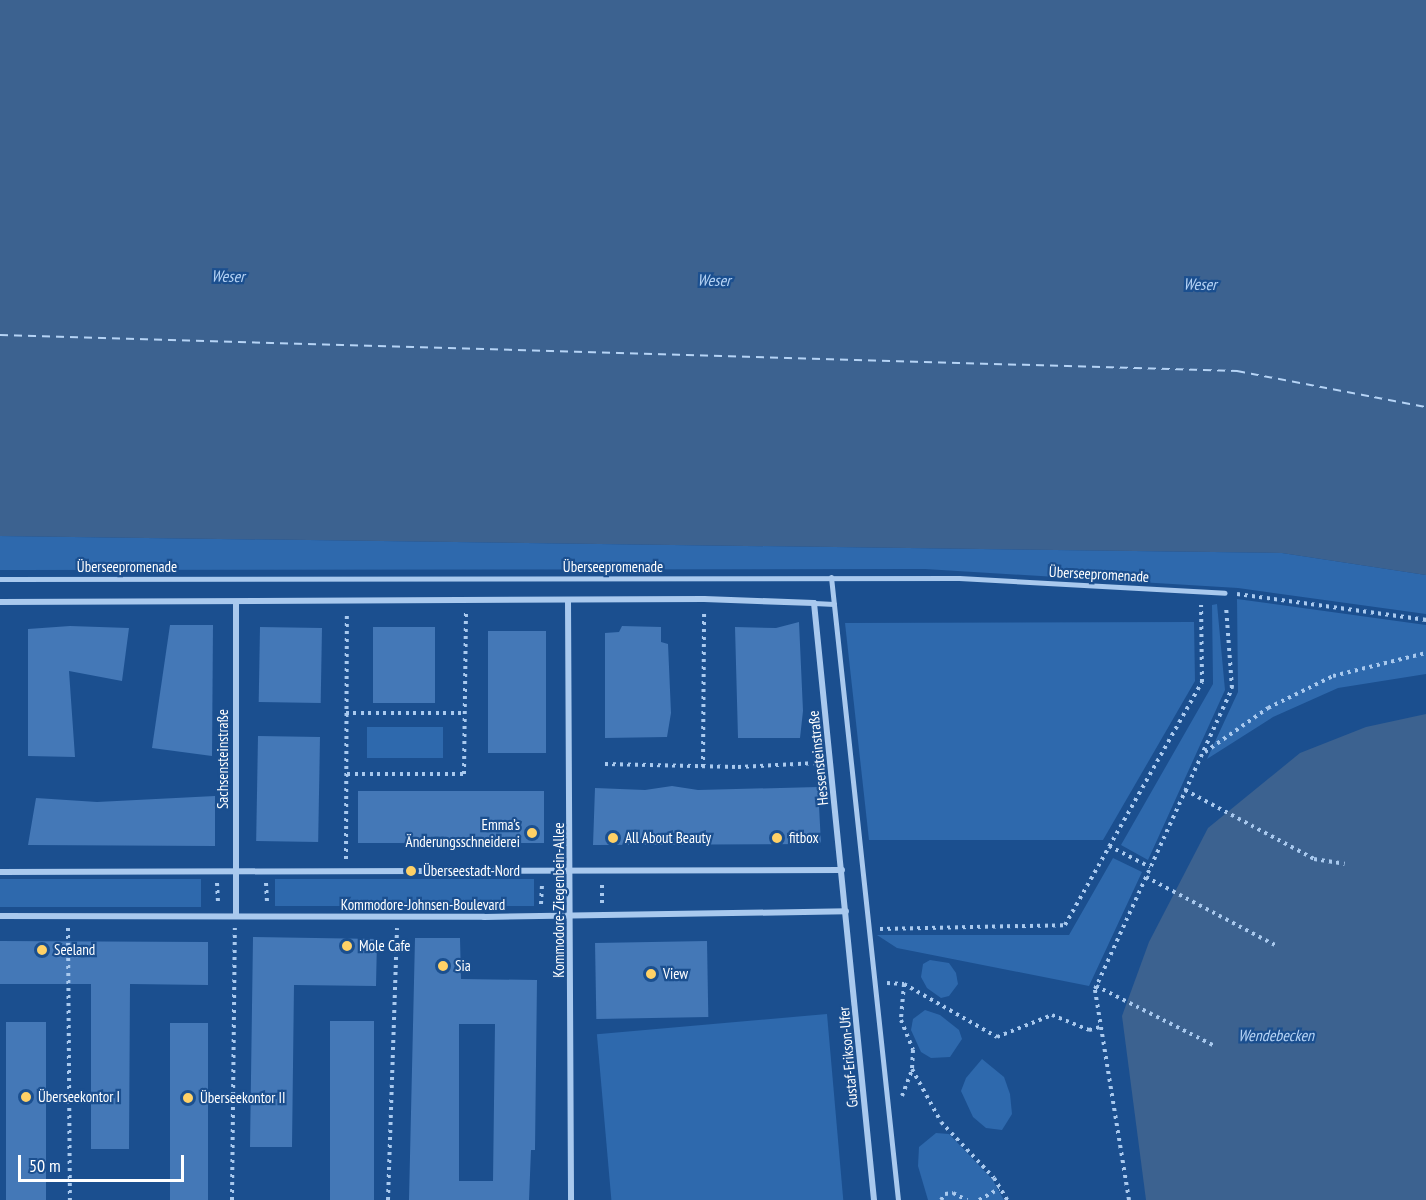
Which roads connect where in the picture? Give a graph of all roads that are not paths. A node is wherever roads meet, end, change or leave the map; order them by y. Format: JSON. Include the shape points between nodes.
{"nodes":[{"id":1,"x":831,"y":577,"type":"junction"},
{"id":2,"x":0,"y":579,"type":"edge"},
{"id":3,"x":1225,"y":593,"type":"road end"},
{"id":4,"x":568,"y":600,"type":"junction"},
{"id":5,"x":0,"y":602,"type":"edge"},
{"id":6,"x":236,"y":602,"type":"junction"},
{"id":7,"x":814,"y":603,"type":"junction"},
{"id":8,"x":834,"y":604,"type":"junction"},
{"id":9,"x":842,"y":870,"type":"junction"},
{"id":10,"x":571,"y":871,"type":"junction"},
{"id":11,"x":0,"y":872,"type":"edge"},
{"id":12,"x":235,"y":872,"type":"junction"},
{"id":13,"x":846,"y":911,"type":"junction"},
{"id":14,"x":236,"y":915,"type":"junction"},
{"id":15,"x":0,"y":916,"type":"edge"},
{"id":16,"x":572,"y":916,"type":"junction"},
{"id":17,"x":571,"y":1200,"type":"edge"},
{"id":18,"x":874,"y":1200,"type":"edge"},
{"id":19,"x":898,"y":1200,"type":"edge"}],
"edges":[{"from":1,"to":2,"type":"street","name":"Überseepromenade"},
{"from":1,"to":3,"type":"street","name":"Überseepromenade","via":[[959,578]]},
{"from":1,"to":8,"type":"street"},
{"from":4,"to":6,"type":"street"},
{"from":4,"to":7,"type":"street","via":[[704,598]]},
{"from":4,"to":10,"type":"street","name":"Kommodore-Ziegenbein-Allee"},
{"from":5,"to":6,"type":"street"},
{"from":6,"to":12,"type":"street","name":"Sachsensteinstraße"},
{"from":7,"to":8,"type":"street"},
{"from":7,"to":9,"type":"street","name":"Hessensteinstraße"},
{"from":8,"to":19,"type":"street"},
{"from":9,"to":10,"type":"street"},
{"from":9,"to":13,"type":"street","name":"Hessensteinstraße"},
{"from":10,"to":12,"type":"street"},
{"from":10,"to":16,"type":"street","name":"Kommodore-Ziegenbein-Allee"},
{"from":11,"to":12,"type":"street"},
{"from":12,"to":14,"type":"street","name":"Sachsensteinstraße"},
{"from":13,"to":16,"type":"street","name":"Kommodore-Johnsen-Boulevard"},
{"from":13,"to":18,"type":"street","name":"Gustaf-Erikson-Ufer"},
{"from":14,"to":15,"type":"street","name":"Kommodore-Johnsen-Boulevard"},
{"from":14,"to":16,"type":"street","name":"Kommodore-Johnsen-Boulevard"},
{"from":16,"to":17,"type":"street","name":"Kommodore-Ziegenbein-Allee"}]}
